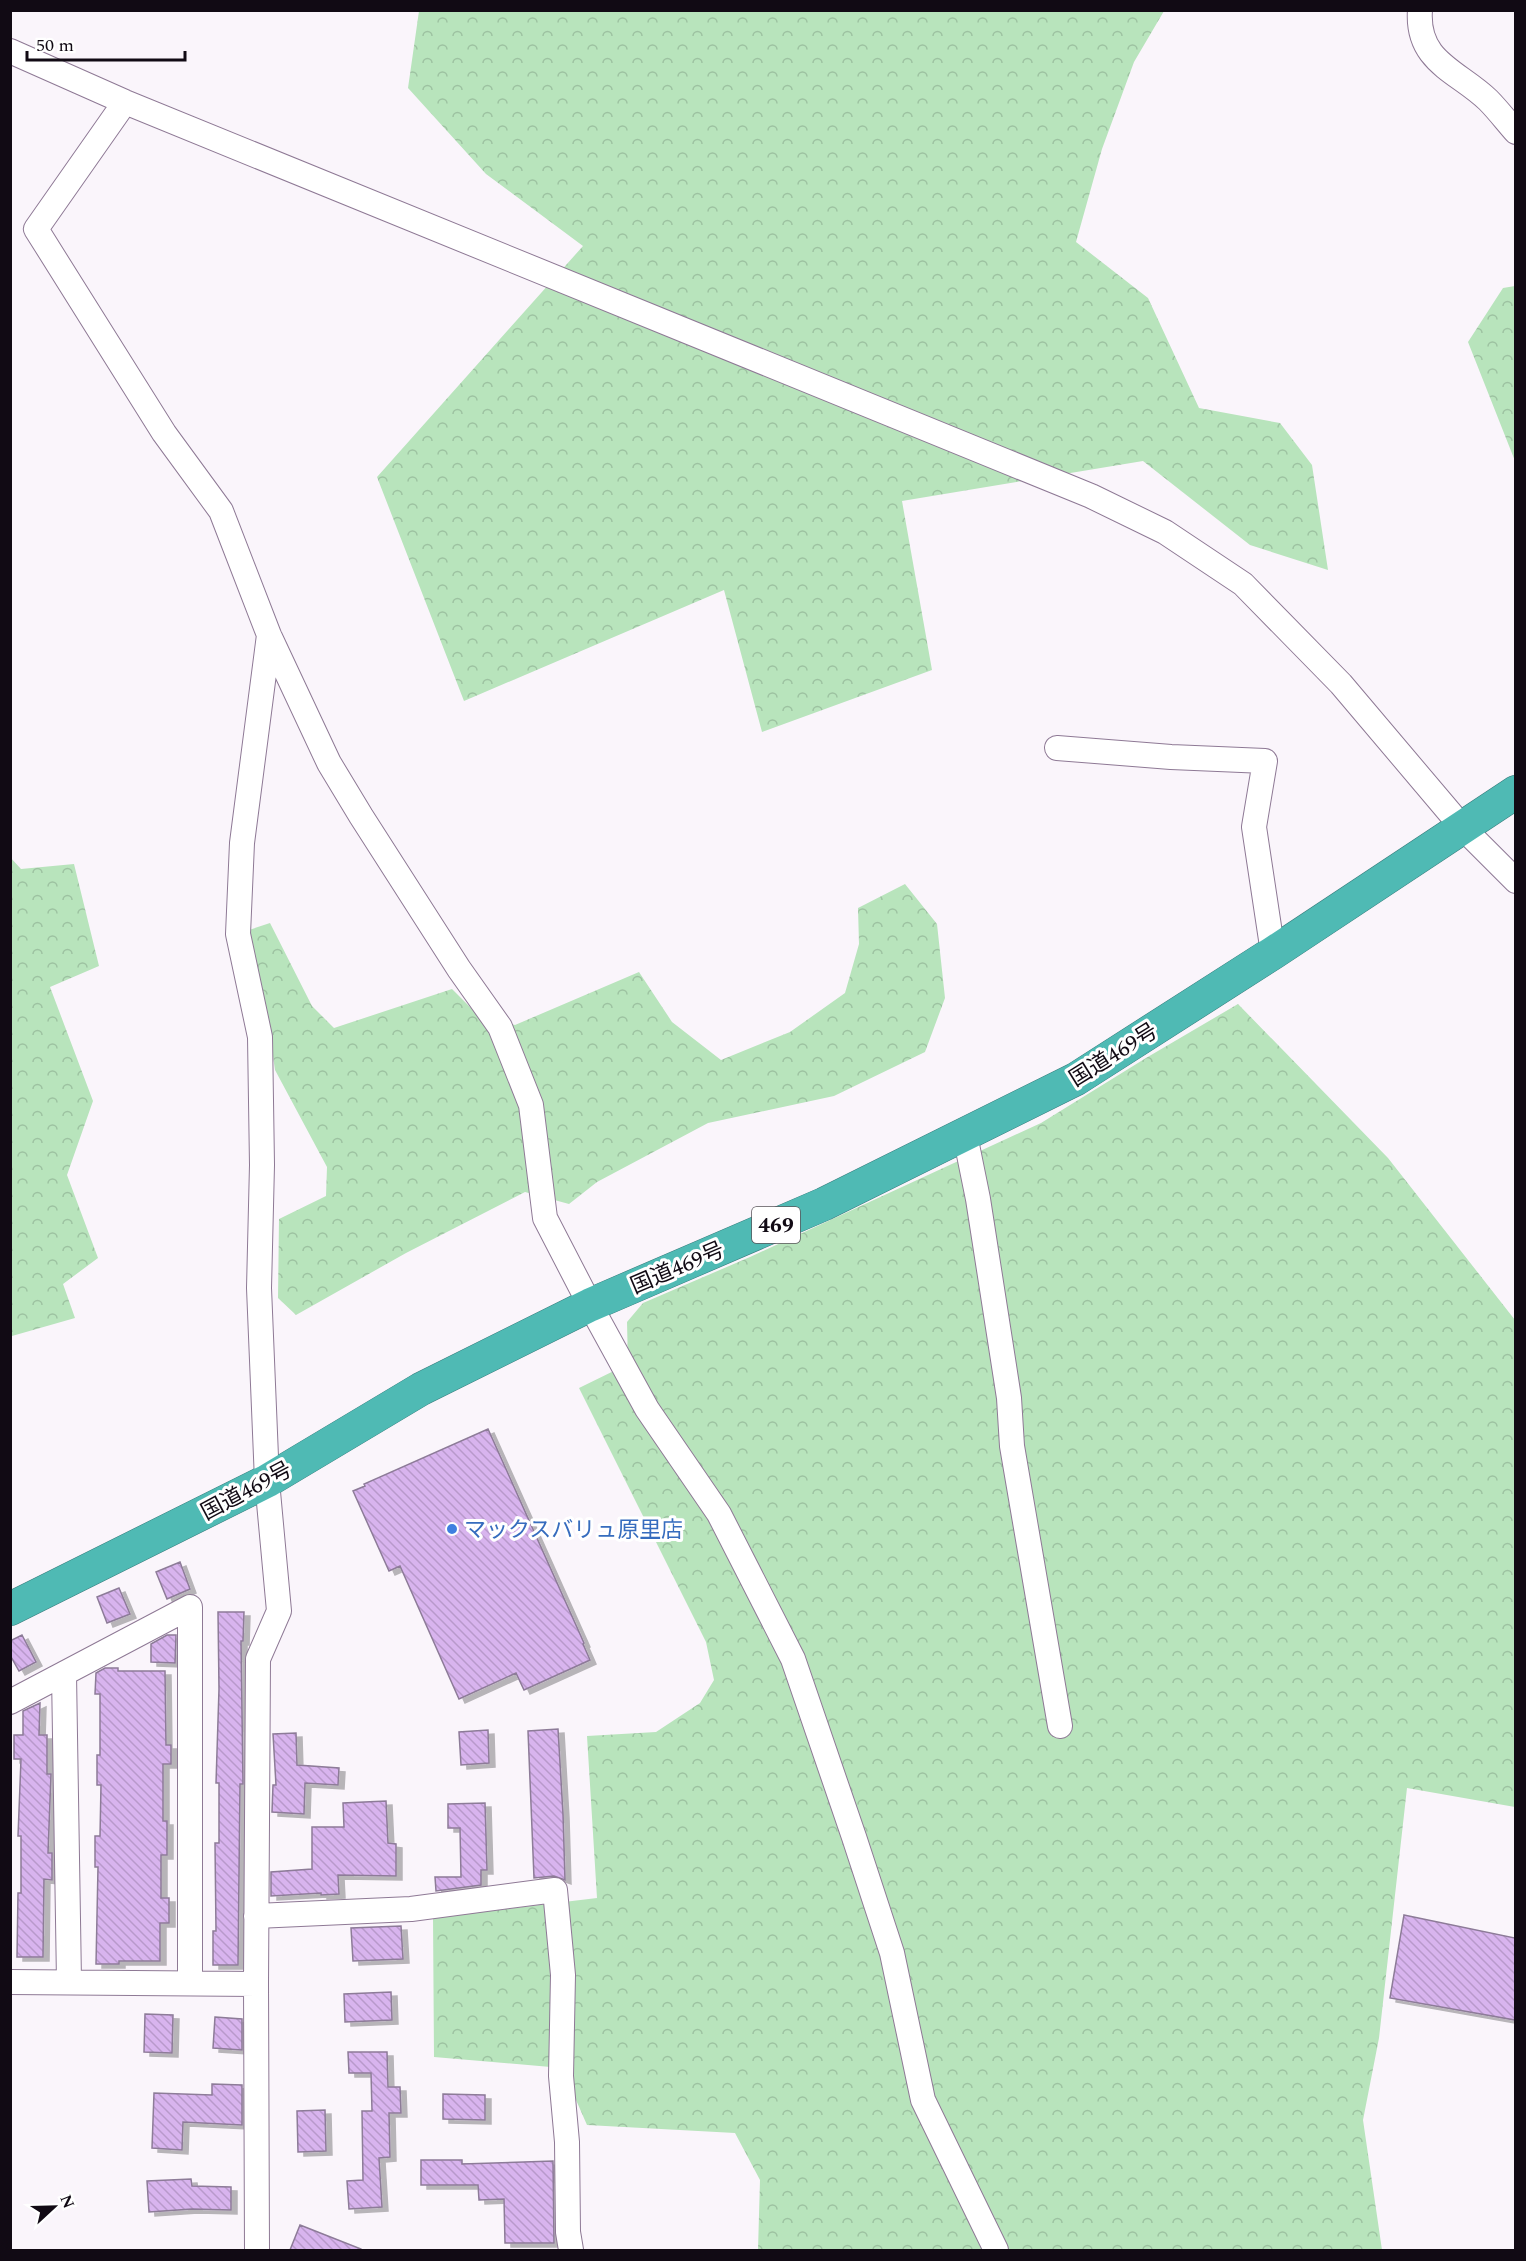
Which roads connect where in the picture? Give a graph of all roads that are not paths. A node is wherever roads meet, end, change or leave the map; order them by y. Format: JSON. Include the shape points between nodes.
{"nodes":[{"id":1,"x":1420,"y":10,"type":"edge"},
{"id":2,"x":10,"y":51,"type":"edge"},
{"id":3,"x":125,"y":102,"type":"junction"},
{"id":4,"x":1515,"y":132,"type":"edge"},
{"id":5,"x":269,"y":635,"type":"junction"},
{"id":6,"x":1057,"y":748,"type":"dead end"},
{"id":7,"x":1515,"y":792,"type":"edge"},
{"id":8,"x":1462,"y":827,"type":"junction"},
{"id":9,"x":1515,"y":881,"type":"edge"},
{"id":10,"x":1274,"y":953,"type":"junction"},
{"id":11,"x":965,"y":1135,"type":"junction"},
{"id":12,"x":590,"y":1305,"type":"junction"},
{"id":13,"x":267,"y":1481,"type":"junction"},
{"id":14,"x":10,"y":1609,"type":"edge"},
{"id":15,"x":64,"y":1674,"type":"junction"},
{"id":16,"x":10,"y":1702,"type":"edge"},
{"id":17,"x":1060,"y":1726,"type":"dead end"},
{"id":18,"x":256,"y":1916,"type":"junction"},
{"id":19,"x":69,"y":1981,"type":"junction"},
{"id":20,"x":10,"y":1982,"type":"edge"},
{"id":21,"x":190,"y":1982,"type":"junction"},
{"id":22,"x":256,"y":1983,"type":"junction"},
{"id":23,"x":257,"y":2250,"type":"edge"},
{"id":24,"x":571,"y":2250,"type":"edge"},
{"id":25,"x":996,"y":2250,"type":"edge"}],
"edges":[{"from":1,"to":4,"type":"street","via":[[1419,23],[1431,56],[1488,100]]},
{"from":2,"to":3,"type":"street"},
{"from":3,"to":5,"type":"street","via":[[36,229],[164,434],[220,511]]},
{"from":3,"to":8,"type":"street","via":[[1091,496],[1165,532],[1243,584],[1341,684]]},
{"from":5,"to":12,"type":"street","via":[[329,763],[500,1027],[531,1105],[545,1218]]},
{"from":5,"to":13,"type":"street","via":[[242,843],[238,934],[260,1037],[262,1165],[258,1288]]},
{"from":6,"to":10,"type":"street","via":[[1264,761],[1254,826]]},
{"from":7,"to":8,"type":"highway","name":"国道469号","number":"469"},
{"from":8,"to":9,"type":"street"},
{"from":8,"to":10,"type":"highway","name":"国道469号","number":"469"},
{"from":10,"to":11,"type":"highway","name":"国道469号","number":"469","via":[[1076,1079]]},
{"from":11,"to":12,"type":"highway","name":"国道469号","number":"469","via":[[824,1204]]},
{"from":11,"to":17,"type":"street"},
{"from":12,"to":13,"type":"highway","name":"国道469号","number":"469","via":[[421,1389]]},
{"from":12,"to":25,"type":"street","via":[[647,1409],[719,1515],[793,1659],[891,1953],[923,2100]]},
{"from":13,"to":14,"type":"highway","name":"国道469号","number":"469"},
{"from":13,"to":18,"type":"street","via":[[279,1611],[258,1659]]},
{"from":15,"to":16,"type":"street"},
{"from":15,"to":19,"type":"street"},
{"from":15,"to":21,"type":"street","via":[[190,1607]]},
{"from":18,"to":22,"type":"street"},
{"from":18,"to":24,"type":"street","via":[[411,1909],[555,1890],[563,1975],[561,2076]]},
{"from":19,"to":20,"type":"street"},
{"from":19,"to":21,"type":"street"},
{"from":21,"to":22,"type":"street"},
{"from":22,"to":23,"type":"street"}]}
